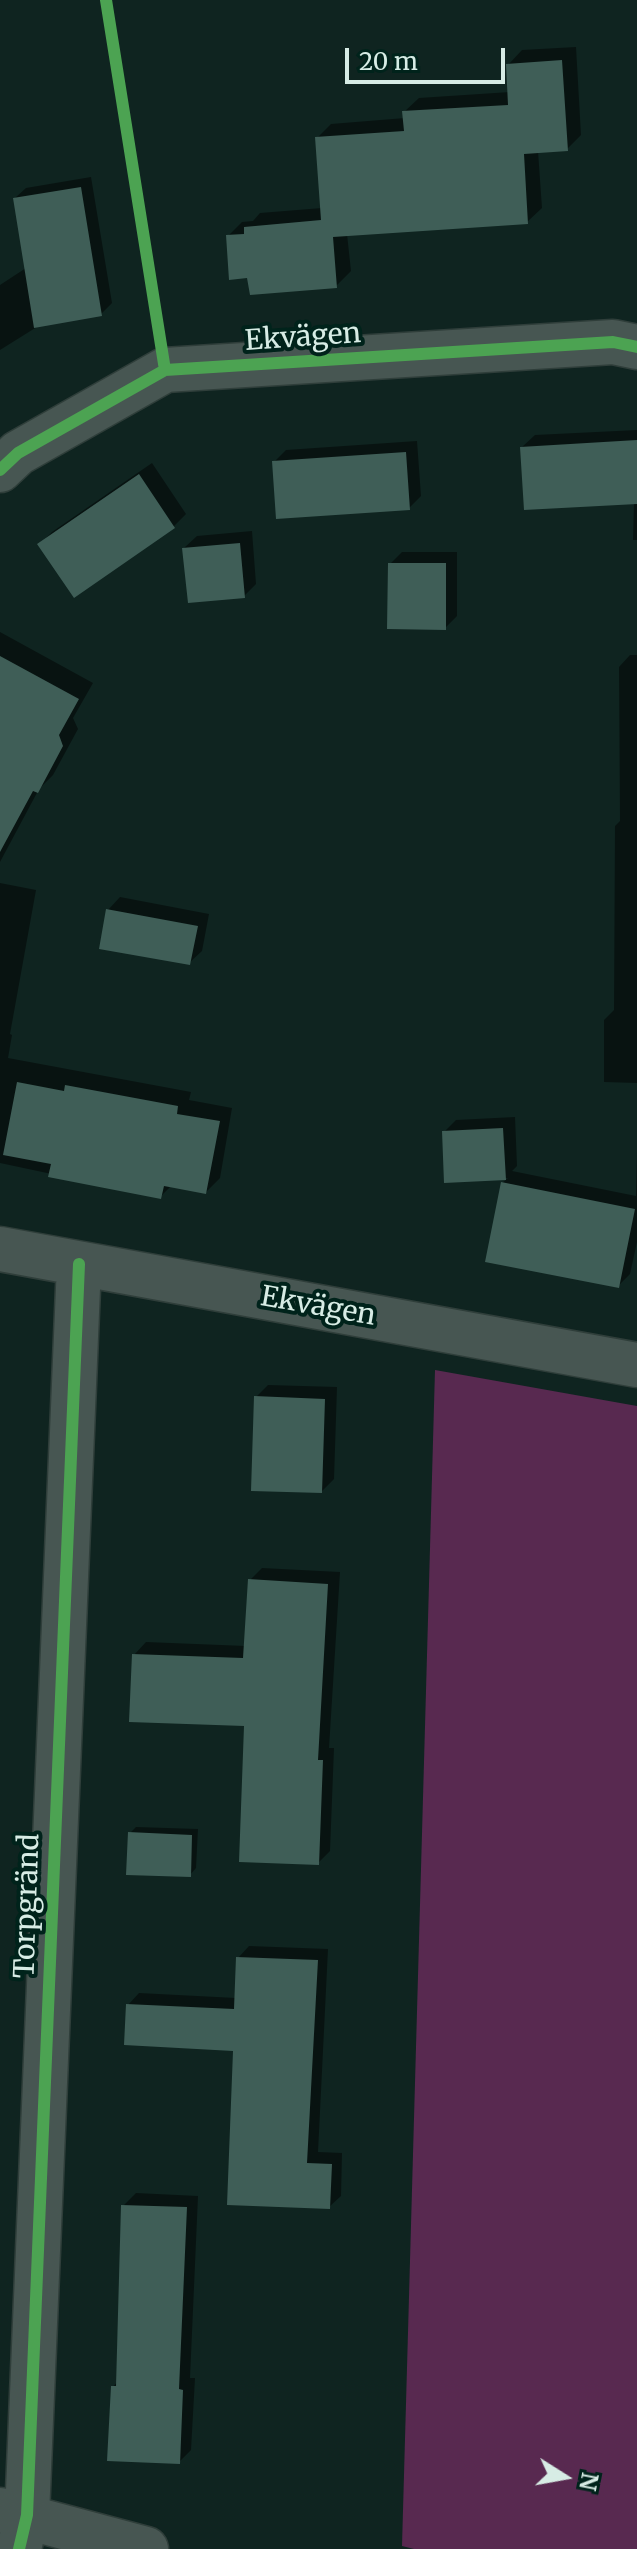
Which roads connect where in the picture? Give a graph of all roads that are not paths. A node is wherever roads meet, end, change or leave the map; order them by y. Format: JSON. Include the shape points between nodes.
{"nodes":[{"id":1,"x":637,"y":347,"type":"edge"},
{"id":2,"x":0,"y":470,"type":"edge"},
{"id":3,"x":0,"y":1249,"type":"edge"},
{"id":4,"x":79,"y":1264,"type":"junction"},
{"id":5,"x":637,"y":1365,"type":"edge"},
{"id":6,"x":15,"y":2525,"type":"edge"},
{"id":7,"x":146,"y":2549,"type":"edge"}],
"edges":[{"from":1,"to":2,"type":"street","name":"Ekvägen","via":[[613,342],[165,370],[18,453]]},
{"from":3,"to":4,"type":"street","name":"Ekvägen"},
{"from":4,"to":5,"type":"street","name":"Ekvägen"},
{"from":4,"to":6,"type":"street","name":"Torpgränd"},
{"from":6,"to":7,"type":"street"}]}
